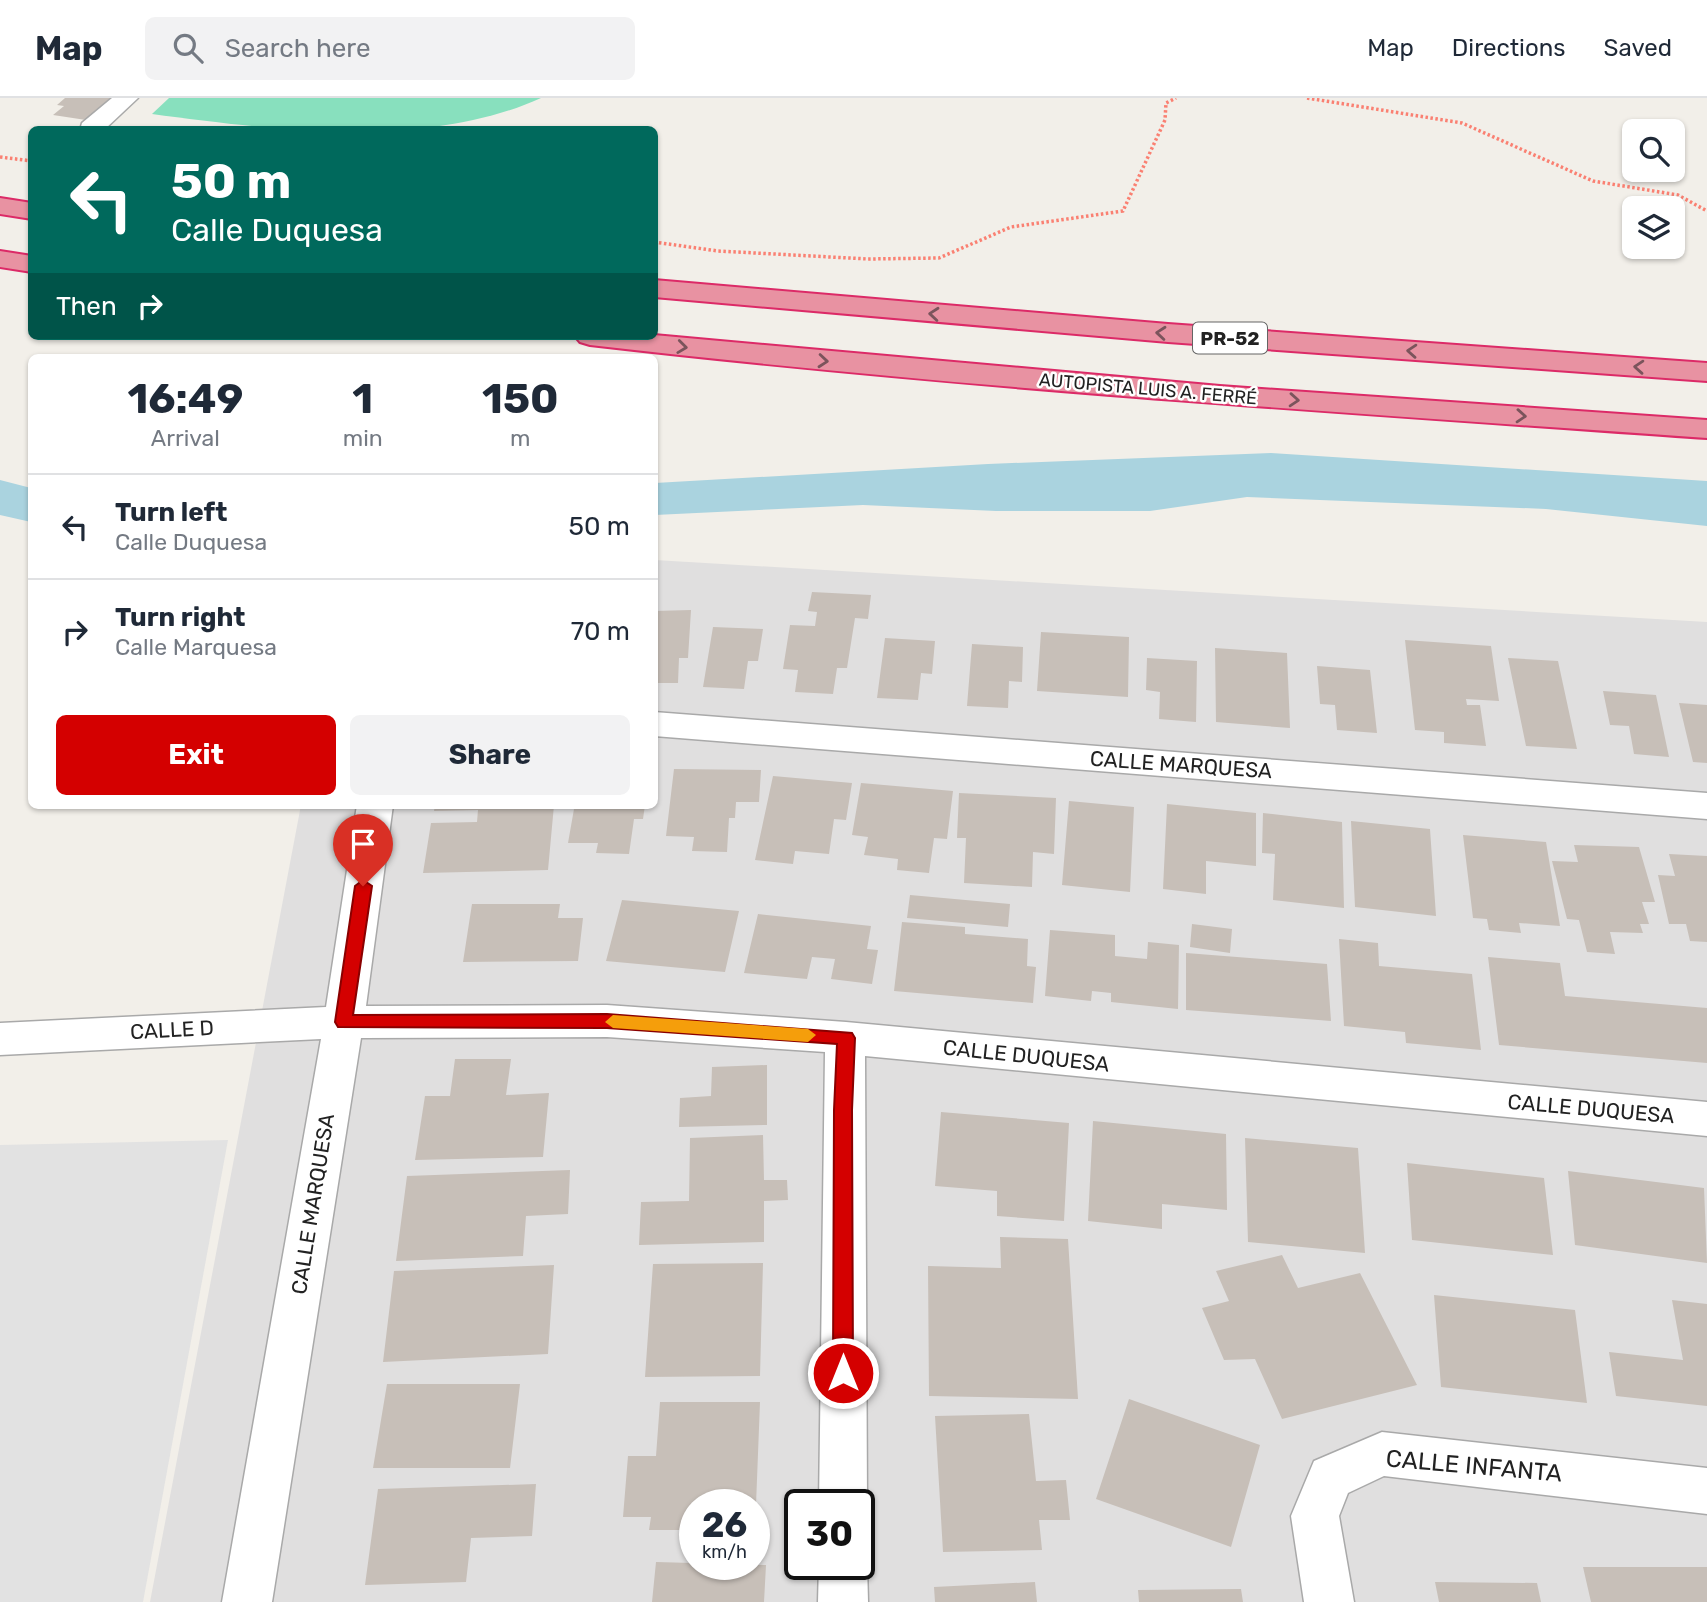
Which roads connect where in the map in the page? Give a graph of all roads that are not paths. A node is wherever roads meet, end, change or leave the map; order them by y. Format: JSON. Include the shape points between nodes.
{"nodes":[{"id":1,"x":126,"y":98,"type":"edge"},
{"id":2,"x":97,"y":126,"type":"edge"},
{"id":3,"x":0,"y":206,"type":"edge"},
{"id":4,"x":28,"y":210,"type":"edge"},
{"id":5,"x":0,"y":259,"type":"edge"},
{"id":6,"x":28,"y":263,"type":"edge"},
{"id":7,"x":658,"y":288,"type":"edge"},
{"id":8,"x":625,"y":340,"type":"edge"},
{"id":9,"x":1707,"y":372,"type":"edge"},
{"id":10,"x":1707,"y":429,"type":"edge"},
{"id":11,"x":658,"y":724,"type":"edge"},
{"id":12,"x":1707,"y":806,"type":"edge"},
{"id":13,"x":374,"y":809,"type":"edge"},
{"id":14,"x":344,"y":1022,"type":"junction"},
{"id":15,"x":846,"y":1038,"type":"junction"},
{"id":16,"x":0,"y":1039,"type":"edge"},
{"id":17,"x":1707,"y":1119,"type":"edge"},
{"id":18,"x":843,"y":1489,"type":"edge"},
{"id":19,"x":1707,"y":1491,"type":"edge"},
{"id":20,"x":843,"y":1580,"type":"edge"},
{"id":21,"x":247,"y":1602,"type":"edge"},
{"id":22,"x":843,"y":1602,"type":"edge"},
{"id":23,"x":1329,"y":1602,"type":"edge"}],
"edges":[{"from":1,"to":2,"type":"street"},
{"from":3,"to":4,"type":"highway"},
{"from":5,"to":6,"type":"highway"},
{"from":9,"to":7,"type":"highway","number":"PR-52","one_way":true,"via":[[1168,333]]},
{"from":8,"to":10,"type":"highway","name":"AUTOPISTA LUIS A. FERRÉ","one_way":true,"via":[[1220,395]]},
{"from":11,"to":12,"type":"street","name":"CALLE MARQUESA"},
{"from":13,"to":14,"type":"street","name":"CALLE MARQUESA"},
{"from":14,"to":15,"type":"street","name":"CALLE DUQUESA","via":[[607,1021]]},
{"from":14,"to":16,"type":"street","name":"CALLE D"},
{"from":14,"to":21,"type":"street","name":"CALLE MARQUESA"},
{"from":15,"to":17,"type":"street","name":"CALLE DUQUESA"},
{"from":15,"to":18,"type":"street"},
{"from":19,"to":23,"type":"street","name":"CALLE INFANTA","via":[[1382,1454],[1331,1477],[1315,1516]]},
{"from":20,"to":22,"type":"street"}]}
